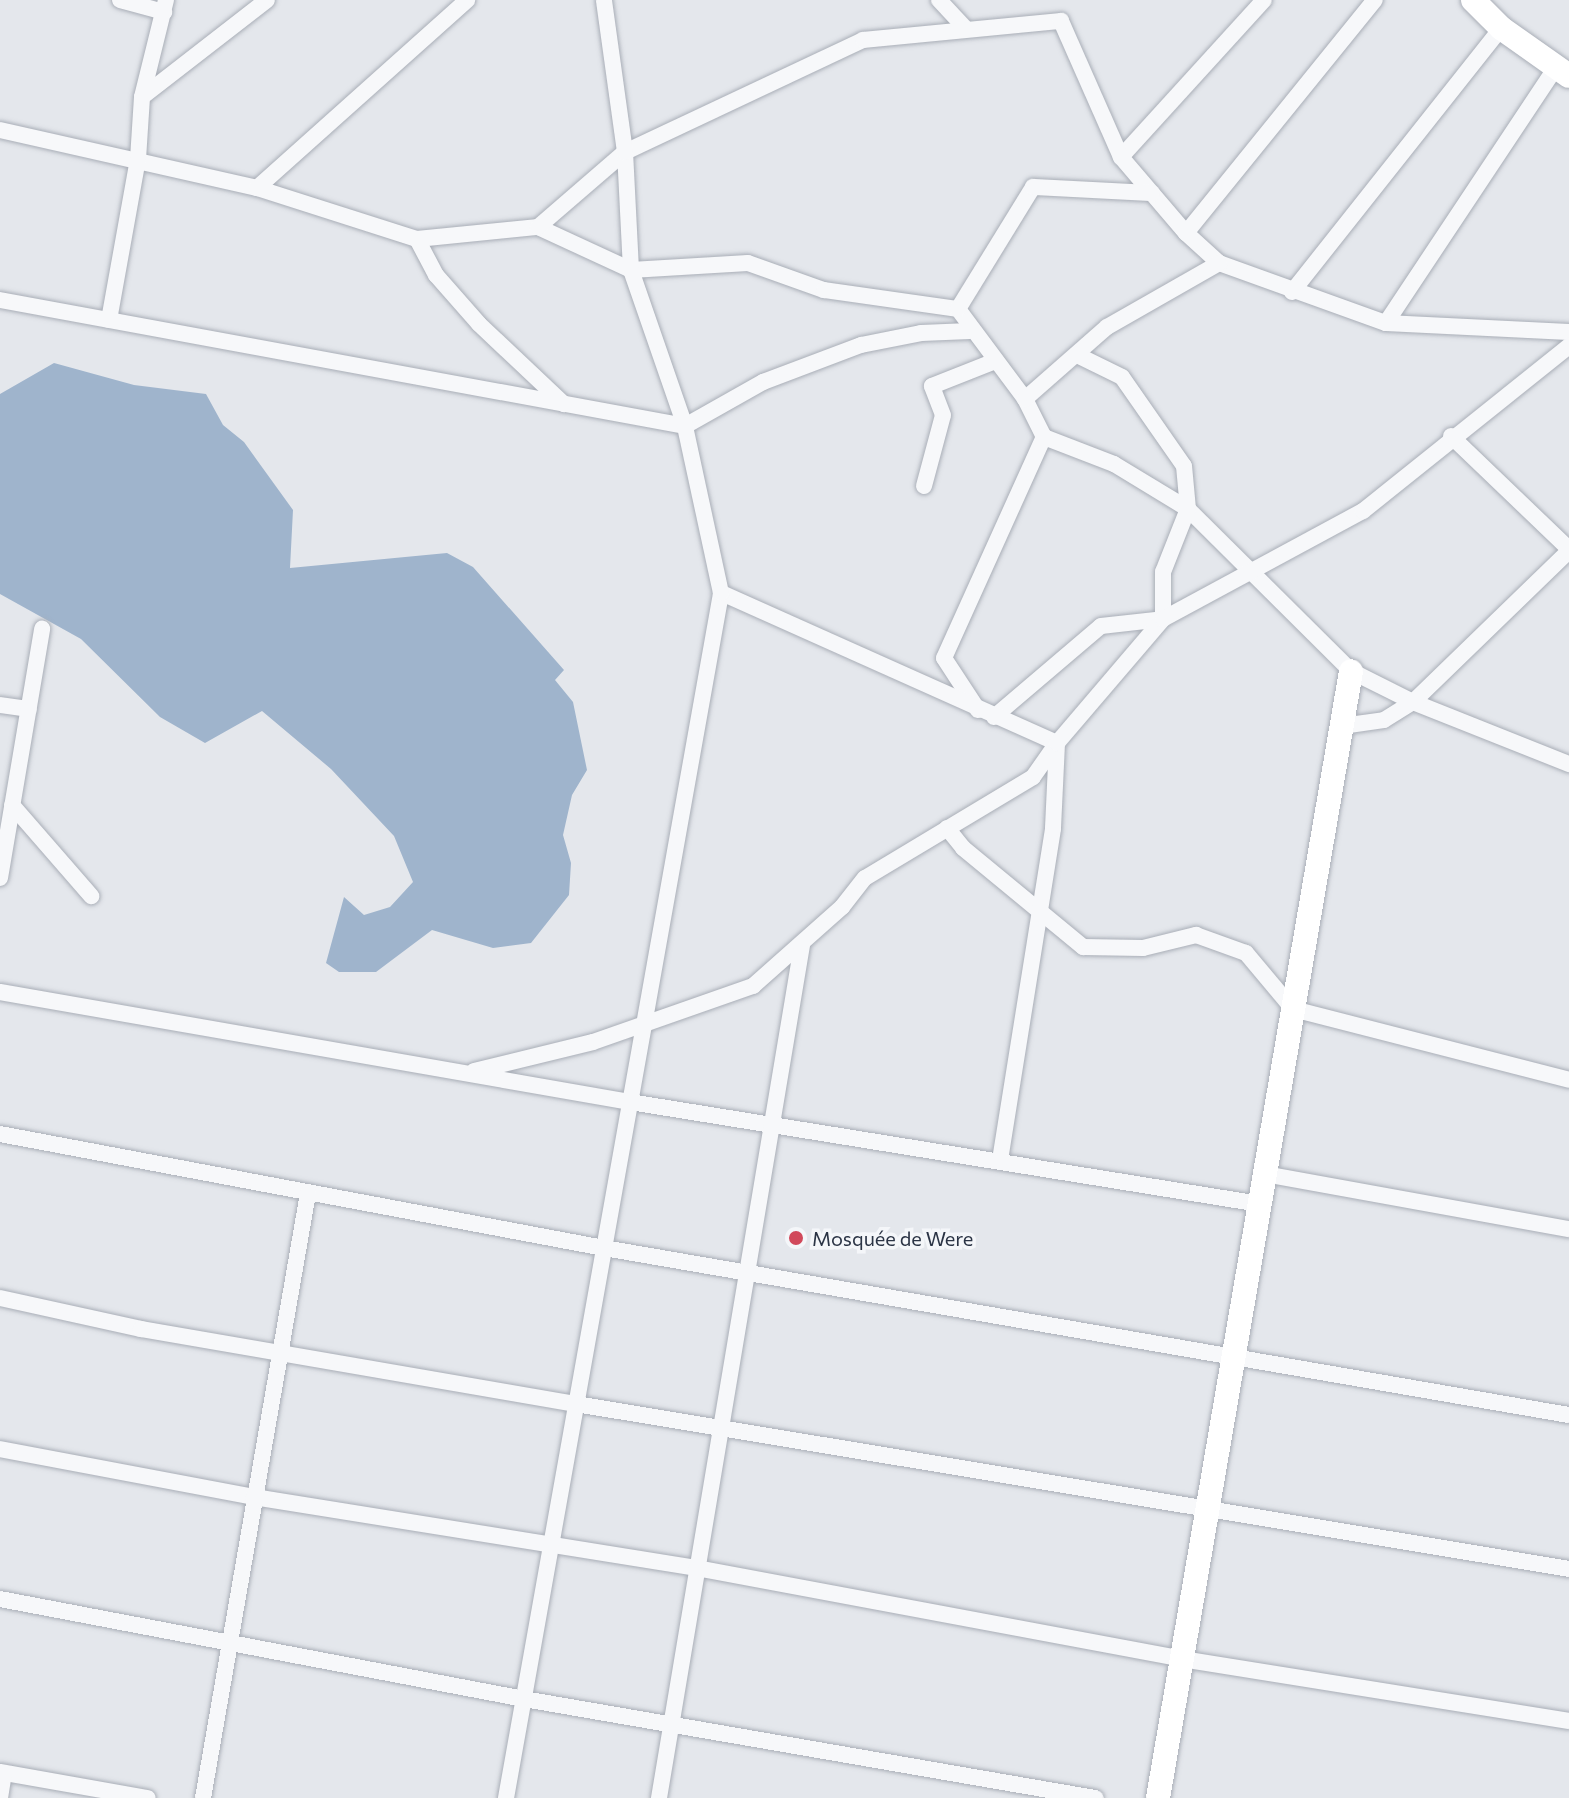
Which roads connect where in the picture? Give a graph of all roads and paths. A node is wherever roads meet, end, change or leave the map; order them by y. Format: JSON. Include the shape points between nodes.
{"nodes":[{"id":1,"x":120,"y":0,"type":"edge"},
{"id":2,"x":267,"y":0,"type":"edge"},
{"id":3,"x":467,"y":0,"type":"edge"},
{"id":4,"x":604,"y":0,"type":"edge"},
{"id":5,"x":939,"y":0,"type":"edge"},
{"id":6,"x":1264,"y":0,"type":"edge"},
{"id":7,"x":1375,"y":0,"type":"edge"},
{"id":8,"x":1473,"y":0,"type":"edge"},
{"id":9,"x":165,"y":6,"type":"edge"},
{"id":10,"x":964,"y":27,"type":"junction"},
{"id":11,"x":1501,"y":28,"type":"junction"},
{"id":12,"x":1562,"y":72,"type":"edge"},
{"id":13,"x":142,"y":97,"type":"junction"},
{"id":14,"x":0,"y":130,"type":"edge"},
{"id":15,"x":625,"y":152,"type":"junction"},
{"id":16,"x":1121,"y":157,"type":"junction"},
{"id":17,"x":138,"y":159,"type":"junction"},
{"id":18,"x":257,"y":188,"type":"junction"},
{"id":19,"x":1152,"y":193,"type":"junction"},
{"id":20,"x":538,"y":227,"type":"junction"},
{"id":21,"x":1186,"y":233,"type":"junction"},
{"id":22,"x":417,"y":239,"type":"junction"},
{"id":23,"x":1219,"y":263,"type":"junction"},
{"id":24,"x":631,"y":270,"type":"junction"},
{"id":25,"x":1292,"y":292,"type":"junction"},
{"id":26,"x":0,"y":300,"type":"edge"},
{"id":27,"x":958,"y":309,"type":"junction"},
{"id":28,"x":109,"y":320,"type":"junction"},
{"id":29,"x":1386,"y":323,"type":"junction"},
{"id":30,"x":970,"y":331,"type":"junction"},
{"id":31,"x":1569,"y":332,"type":"edge"},
{"id":32,"x":1569,"y":346,"type":"edge"},
{"id":33,"x":1077,"y":355,"type":"junction"},
{"id":34,"x":995,"y":361,"type":"junction"},
{"id":35,"x":1025,"y":399,"type":"junction"},
{"id":36,"x":564,"y":404,"type":"junction"},
{"id":37,"x":685,"y":426,"type":"junction"},
{"id":38,"x":1451,"y":436,"type":"junction"},
{"id":39,"x":1044,"y":437,"type":"junction"},
{"id":40,"x":924,"y":486,"type":"dead end"},
{"id":41,"x":1188,"y":509,"type":"junction"},
{"id":42,"x":1569,"y":550,"type":"edge"},
{"id":43,"x":1249,"y":575,"type":"junction"},
{"id":44,"x":721,"y":593,"type":"junction"},
{"id":45,"x":1163,"y":619,"type":"junction"},
{"id":46,"x":42,"y":629,"type":"dead end"},
{"id":47,"x":1351,"y":671,"type":"junction"},
{"id":48,"x":1413,"y":702,"type":"junction"},
{"id":49,"x":0,"y":705,"type":"edge"},
{"id":50,"x":29,"y":709,"type":"junction"},
{"id":51,"x":986,"y":714,"type":"junction"},
{"id":52,"x":1342,"y":726,"type":"junction"},
{"id":53,"x":1057,"y":743,"type":"junction"},
{"id":54,"x":1569,"y":764,"type":"edge"},
{"id":55,"x":12,"y":805,"type":"junction"},
{"id":56,"x":947,"y":828,"type":"junction"},
{"id":57,"x":0,"y":878,"type":"edge"},
{"id":58,"x":91,"y":896,"type":"dead end"},
{"id":59,"x":1040,"y":912,"type":"junction"},
{"id":60,"x":802,"y":945,"type":"junction"},
{"id":61,"x":0,"y":992,"type":"edge"},
{"id":62,"x":1293,"y":1009,"type":"junction"},
{"id":63,"x":644,"y":1021,"type":"junction"},
{"id":64,"x":466,"y":1073,"type":"junction"},
{"id":65,"x":1569,"y":1080,"type":"edge"},
{"id":66,"x":630,"y":1102,"type":"junction"},
{"id":67,"x":772,"y":1122,"type":"junction"},
{"id":68,"x":0,"y":1134,"type":"edge"},
{"id":69,"x":1000,"y":1160,"type":"junction"},
{"id":70,"x":1265,"y":1174,"type":"junction"},
{"id":71,"x":308,"y":1193,"type":"junction"},
{"id":72,"x":1260,"y":1204,"type":"junction"},
{"id":73,"x":1569,"y":1229,"type":"edge"},
{"id":74,"x":604,"y":1248,"type":"junction"},
{"id":75,"x":748,"y":1269,"type":"junction"},
{"id":76,"x":0,"y":1298,"type":"edge"},
{"id":77,"x":280,"y":1352,"type":"junction"},
{"id":78,"x":1234,"y":1356,"type":"junction"},
{"id":79,"x":576,"y":1404,"type":"junction"},
{"id":80,"x":1569,"y":1415,"type":"edge"},
{"id":81,"x":721,"y":1425,"type":"junction"},
{"id":82,"x":0,"y":1449,"type":"edge"},
{"id":83,"x":254,"y":1497,"type":"junction"},
{"id":84,"x":1208,"y":1508,"type":"junction"},
{"id":85,"x":551,"y":1544,"type":"junction"},
{"id":86,"x":697,"y":1568,"type":"junction"},
{"id":87,"x":1569,"y":1569,"type":"edge"},
{"id":88,"x":0,"y":1599,"type":"edge"},
{"id":89,"x":228,"y":1644,"type":"junction"},
{"id":90,"x":1182,"y":1659,"type":"junction"},
{"id":91,"x":524,"y":1699,"type":"junction"},
{"id":92,"x":672,"y":1721,"type":"junction"},
{"id":93,"x":1569,"y":1721,"type":"edge"},
{"id":94,"x":2,"y":1772,"type":"edge"},
{"id":95,"x":0,"y":1798,"type":"edge"},
{"id":96,"x":148,"y":1798,"type":"edge"},
{"id":97,"x":203,"y":1798,"type":"edge"},
{"id":98,"x":506,"y":1798,"type":"edge"},
{"id":99,"x":659,"y":1798,"type":"edge"},
{"id":100,"x":1095,"y":1798,"type":"edge"},
{"id":101,"x":1158,"y":1798,"type":"edge"}],
"edges":[{"from":1,"to":9,"type":"street"},
{"from":2,"to":13,"type":"street"},
{"from":3,"to":18,"type":"street"},
{"from":4,"to":15,"type":"street"},
{"from":5,"to":10,"type":"street"},
{"from":6,"to":16,"type":"street"},
{"from":7,"to":21,"type":"street"},
{"from":8,"to":11,"type":"street"},
{"from":9,"to":13,"type":"street"},
{"from":10,"to":15,"type":"street","via":[[863,40]]},
{"from":10,"to":16,"type":"street","via":[[1061,21]]},
{"from":11,"to":12,"type":"street"},
{"from":11,"to":25,"type":"street"},
{"from":12,"to":29,"type":"street"},
{"from":13,"to":17,"type":"street"},
{"from":14,"to":17,"type":"street"},
{"from":15,"to":20,"type":"street"},
{"from":15,"to":24,"type":"street"},
{"from":16,"to":19,"type":"street"},
{"from":17,"to":18,"type":"street"},
{"from":17,"to":28,"type":"street"},
{"from":18,"to":22,"type":"street"},
{"from":19,"to":21,"type":"street"},
{"from":19,"to":27,"type":"street","via":[[1033,187]]},
{"from":20,"to":22,"type":"street"},
{"from":20,"to":24,"type":"street"},
{"from":21,"to":23,"type":"street"},
{"from":22,"to":36,"type":"street","via":[[436,275],[479,324]]},
{"from":23,"to":25,"type":"street"},
{"from":23,"to":33,"type":"street","via":[[1107,327]]},
{"from":24,"to":27,"type":"street","via":[[748,263],[824,290]]},
{"from":24,"to":37,"type":"street"},
{"from":25,"to":29,"type":"street"},
{"from":26,"to":28,"type":"street"},
{"from":27,"to":30,"type":"street"},
{"from":28,"to":36,"type":"street"},
{"from":29,"to":31,"type":"street"},
{"from":30,"to":34,"type":"street"},
{"from":30,"to":37,"type":"street","via":[[861,345],[763,382]]},
{"from":32,"to":38,"type":"street"},
{"from":33,"to":35,"type":"street"},
{"from":33,"to":41,"type":"street","via":[[1122,377],[1139,405],[1156,420],[1184,466]]},
{"from":34,"to":35,"type":"street"},
{"from":34,"to":40,"type":"street","via":[[932,386],[943,415]]},
{"from":35,"to":39,"type":"street"},
{"from":36,"to":37,"type":"street"},
{"from":37,"to":44,"type":"street"},
{"from":38,"to":42,"type":"street"},
{"from":38,"to":43,"type":"street","via":[[1363,511]]},
{"from":39,"to":41,"type":"street","via":[[1114,464]]},
{"from":39,"to":51,"type":"street","via":[[944,658]]},
{"from":41,"to":43,"type":"street"},
{"from":41,"to":45,"type":"street","via":[[1163,572]]},
{"from":42,"to":48,"type":"street"},
{"from":43,"to":45,"type":"street"},
{"from":43,"to":47,"type":"street"},
{"from":44,"to":51,"type":"street"},
{"from":44,"to":63,"type":"street"},
{"from":45,"to":51,"type":"street","via":[[1101,626]]},
{"from":45,"to":53,"type":"street"},
{"from":46,"to":50,"type":"street"},
{"from":47,"to":48,"type":"street"},
{"from":47,"to":52,"type":"street"},
{"from":48,"to":52,"type":"street","via":[[1384,720]]},
{"from":48,"to":54,"type":"street"},
{"from":49,"to":50,"type":"street"},
{"from":50,"to":55,"type":"street"},
{"from":51,"to":53,"type":"street"},
{"from":52,"to":62,"type":"street"},
{"from":53,"to":56,"type":"street","via":[[1033,777]]},
{"from":53,"to":59,"type":"street","via":[[1053,828]]},
{"from":55,"to":57,"type":"street"},
{"from":55,"to":58,"type":"street"},
{"from":56,"to":59,"type":"street","via":[[963,848]]},
{"from":56,"to":60,"type":"street","via":[[865,878]]},
{"from":59,"to":62,"type":"street","via":[[1083,947],[1143,948],[1196,935],[1246,953]]},
{"from":59,"to":69,"type":"street"},
{"from":60,"to":63,"type":"street","via":[[753,986]]},
{"from":60,"to":67,"type":"street"},
{"from":61,"to":64,"type":"street"},
{"from":62,"to":65,"type":"street"},
{"from":62,"to":70,"type":"street"},
{"from":63,"to":64,"type":"street","via":[[593,1042]]},
{"from":63,"to":66,"type":"street"},
{"from":64,"to":66,"type":"street"},
{"from":66,"to":67,"type":"street"},
{"from":66,"to":74,"type":"street"},
{"from":67,"to":69,"type":"street"},
{"from":67,"to":75,"type":"street"},
{"from":68,"to":71,"type":"street"},
{"from":69,"to":72,"type":"street"},
{"from":70,"to":72,"type":"street"},
{"from":70,"to":73,"type":"street"},
{"from":71,"to":74,"type":"street"},
{"from":71,"to":77,"type":"street"},
{"from":72,"to":78,"type":"street"},
{"from":74,"to":75,"type":"street"},
{"from":74,"to":79,"type":"street"},
{"from":75,"to":78,"type":"street"},
{"from":75,"to":81,"type":"street"},
{"from":76,"to":77,"type":"street"},
{"from":77,"to":79,"type":"street"},
{"from":77,"to":83,"type":"street"},
{"from":78,"to":80,"type":"street"},
{"from":78,"to":84,"type":"street"},
{"from":79,"to":81,"type":"street"},
{"from":79,"to":85,"type":"street"},
{"from":81,"to":84,"type":"street"},
{"from":81,"to":86,"type":"street"},
{"from":82,"to":83,"type":"street"},
{"from":83,"to":85,"type":"street"},
{"from":83,"to":89,"type":"street"},
{"from":84,"to":87,"type":"street"},
{"from":84,"to":90,"type":"street"},
{"from":85,"to":86,"type":"street"},
{"from":85,"to":91,"type":"street"},
{"from":86,"to":90,"type":"street"},
{"from":86,"to":92,"type":"street"},
{"from":88,"to":89,"type":"street"},
{"from":89,"to":91,"type":"street"},
{"from":89,"to":97,"type":"street"},
{"from":90,"to":93,"type":"street"},
{"from":90,"to":101,"type":"street"},
{"from":91,"to":92,"type":"street"},
{"from":91,"to":98,"type":"street"},
{"from":92,"to":99,"type":"street"},
{"from":92,"to":100,"type":"street"},
{"from":94,"to":95,"type":"street"},
{"from":94,"to":96,"type":"street"}]}
